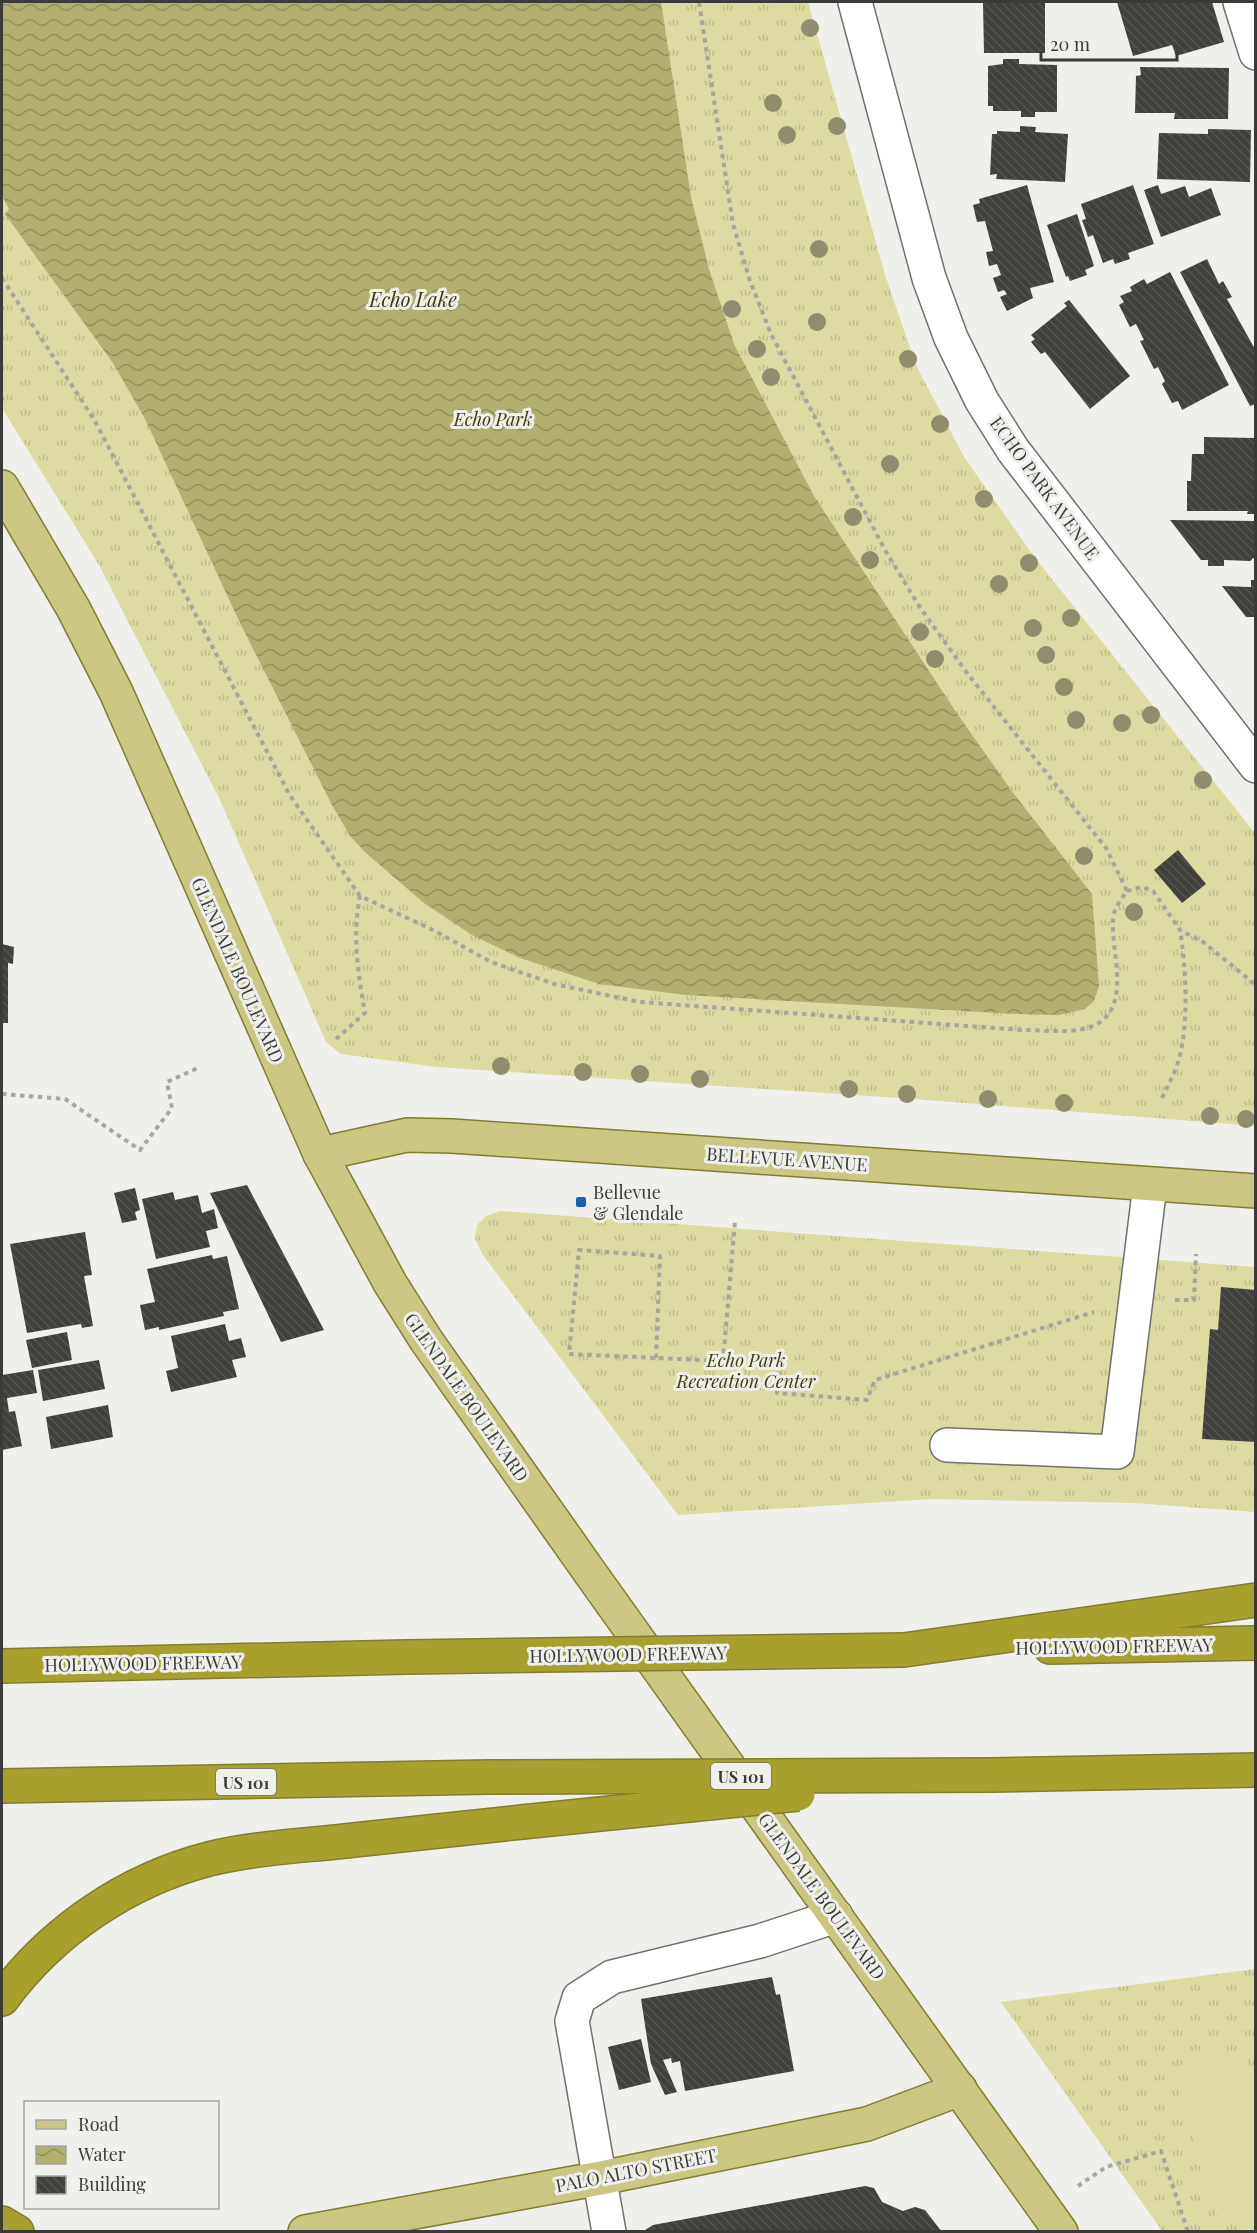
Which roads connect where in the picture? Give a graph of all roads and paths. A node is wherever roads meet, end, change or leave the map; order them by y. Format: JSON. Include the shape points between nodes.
{"nodes":[{"id":1,"x":699,"y":2,"type":"edge"},
{"id":2,"x":855,"y":2,"type":"edge"},
{"id":3,"x":1240,"y":2,"type":"edge"},
{"id":4,"x":1256,"y":53,"type":"edge"},
{"id":5,"x":2,"y":278,"type":"edge"},
{"id":6,"x":2,"y":487,"type":"edge"},
{"id":7,"x":1256,"y":766,"type":"edge"},
{"id":8,"x":1127,"y":891,"type":"junction"},
{"id":9,"x":360,"y":896,"type":"junction"},
{"id":10,"x":1180,"y":930,"type":"junction"},
{"id":11,"x":1256,"y":985,"type":"edge"},
{"id":12,"x":336,"y":1039,"type":"dead end"},
{"id":13,"x":200,"y":1067,"type":"dead end"},
{"id":14,"x":2,"y":1094,"type":"edge"},
{"id":15,"x":1162,"y":1098,"type":"dead end"},
{"id":16,"x":320,"y":1154,"type":"junction"},
{"id":17,"x":1150,"y":1185,"type":"junction"},
{"id":18,"x":1256,"y":1191,"type":"edge"},
{"id":19,"x":735,"y":1221,"type":"dead end"},
{"id":20,"x":1196,"y":1254,"type":"dead end"},
{"id":21,"x":1137,"y":1299,"type":"junction"},
{"id":22,"x":656,"y":1358,"type":"junction"},
{"id":23,"x":723,"y":1361,"type":"junction"},
{"id":24,"x":947,"y":1445,"type":"dead end"},
{"id":25,"x":1256,"y":1600,"type":"edge"},
{"id":26,"x":1256,"y":1642,"type":"edge"},
{"id":27,"x":904,"y":1650,"type":"junction"},
{"id":28,"x":2,"y":1666,"type":"edge"},
{"id":29,"x":1256,"y":1770,"type":"edge"},
{"id":30,"x":991,"y":1775,"type":"junction"},
{"id":31,"x":2,"y":1786,"type":"edge"},
{"id":32,"x":836,"y":1916,"type":"junction"},
{"id":33,"x":5,"y":1996,"type":"edge"},
{"id":34,"x":960,"y":2089,"type":"junction"},
{"id":35,"x":601,"y":2178,"type":"junction"},
{"id":36,"x":1053,"y":2219,"type":"edge"},
{"id":37,"x":2,"y":2223,"type":"edge"},
{"id":38,"x":17,"y":2232,"type":"edge"},
{"id":39,"x":306,"y":2232,"type":"edge"},
{"id":40,"x":609,"y":2232,"type":"edge"},
{"id":41,"x":1188,"y":2232,"type":"edge"}],
"edges":[{"from":1,"to":8,"type":"path","via":[[733,224],[771,334],[885,550],[919,606],[1106,848]]},
{"from":2,"to":7,"type":"street","name":"ECHO PARK AVENUE","via":[[929,278],[951,338],[982,401],[1013,450]]},
{"from":3,"to":4,"type":"street"},
{"from":5,"to":9,"type":"path","via":[[94,421],[289,794]]},
{"from":6,"to":16,"type":"main road","name":"GLENDALE BOULEVARD","via":[[73,608],[116,692]]},
{"from":8,"to":9,"type":"path","via":[[1113,918],[1117,998],[1107,1017],[1083,1029],[1022,1030],[640,1002],[554,984],[491,962]]},
{"from":8,"to":10,"type":"path","via":[[1142,886],[1153,891]]},
{"from":9,"to":12,"type":"path","via":[[355,945],[365,1013]]},
{"from":10,"to":11,"type":"path","via":[[1203,942]]},
{"from":10,"to":15,"type":"path","via":[[1185,960],[1184,1019],[1179,1059]]},
{"from":13,"to":14,"type":"path","via":[[167,1082],[172,1108],[140,1150],[64,1099]]},
{"from":16,"to":17,"type":"main road","name":"BELLEVUE AVENUE","via":[[407,1135],[452,1136]]},
{"from":16,"to":32,"type":"main road","name":"GLENDALE BOULEVARD","via":[[390,1283],[426,1340]]},
{"from":17,"to":18,"type":"main road","name":"BELLEVUE AVENUE"},
{"from":17,"to":21,"type":"street"},
{"from":19,"to":23,"type":"path"},
{"from":20,"to":21,"type":"path","via":[[1194,1300]]},
{"from":21,"to":23,"type":"path","via":[[875,1380],[867,1400],[777,1392],[779,1365]]},
{"from":21,"to":24,"type":"street","via":[[1117,1452]]},
{"from":22,"to":22,"type":"path","via":[[568,1354],[579,1250],[660,1256]]},
{"from":22,"to":23,"type":"path"},
{"from":25,"to":27,"type":"highway"},
{"from":26,"to":27,"type":"highway","name":"HOLLYWOOD FREEWAY"},
{"from":27,"to":28,"type":"highway","name":"HOLLYWOOD FREEWAY","bridge":true},
{"from":29,"to":30,"type":"highway","number":"US 101"},
{"from":30,"to":31,"type":"highway","number":"US 101","bridge":true,"via":[[490,1777]]},
{"from":30,"to":33,"type":"highway","bridge":true,"via":[[522,1822],[209,1859],[153,1878],[101,1906],[54,1941]]},
{"from":32,"to":34,"type":"main road","name":"GLENDALE BOULEVARD"},
{"from":32,"to":35,"type":"street","via":[[760,1941],[612,1977],[579,1998],[572,2021]]},
{"from":34,"to":35,"type":"main road","name":"PALO ALTO STREET","via":[[867,2124]]},
{"from":34,"to":36,"type":"main road","name":"GLENDALE BOULEVARD"},
{"from":35,"to":39,"type":"main road","name":"PALO ALTO STREET"},
{"from":35,"to":40,"type":"street"},
{"from":36,"to":41,"type":"path","via":[[1107,2167],[1161,2151]]},
{"from":37,"to":38,"type":"highway"}]}
